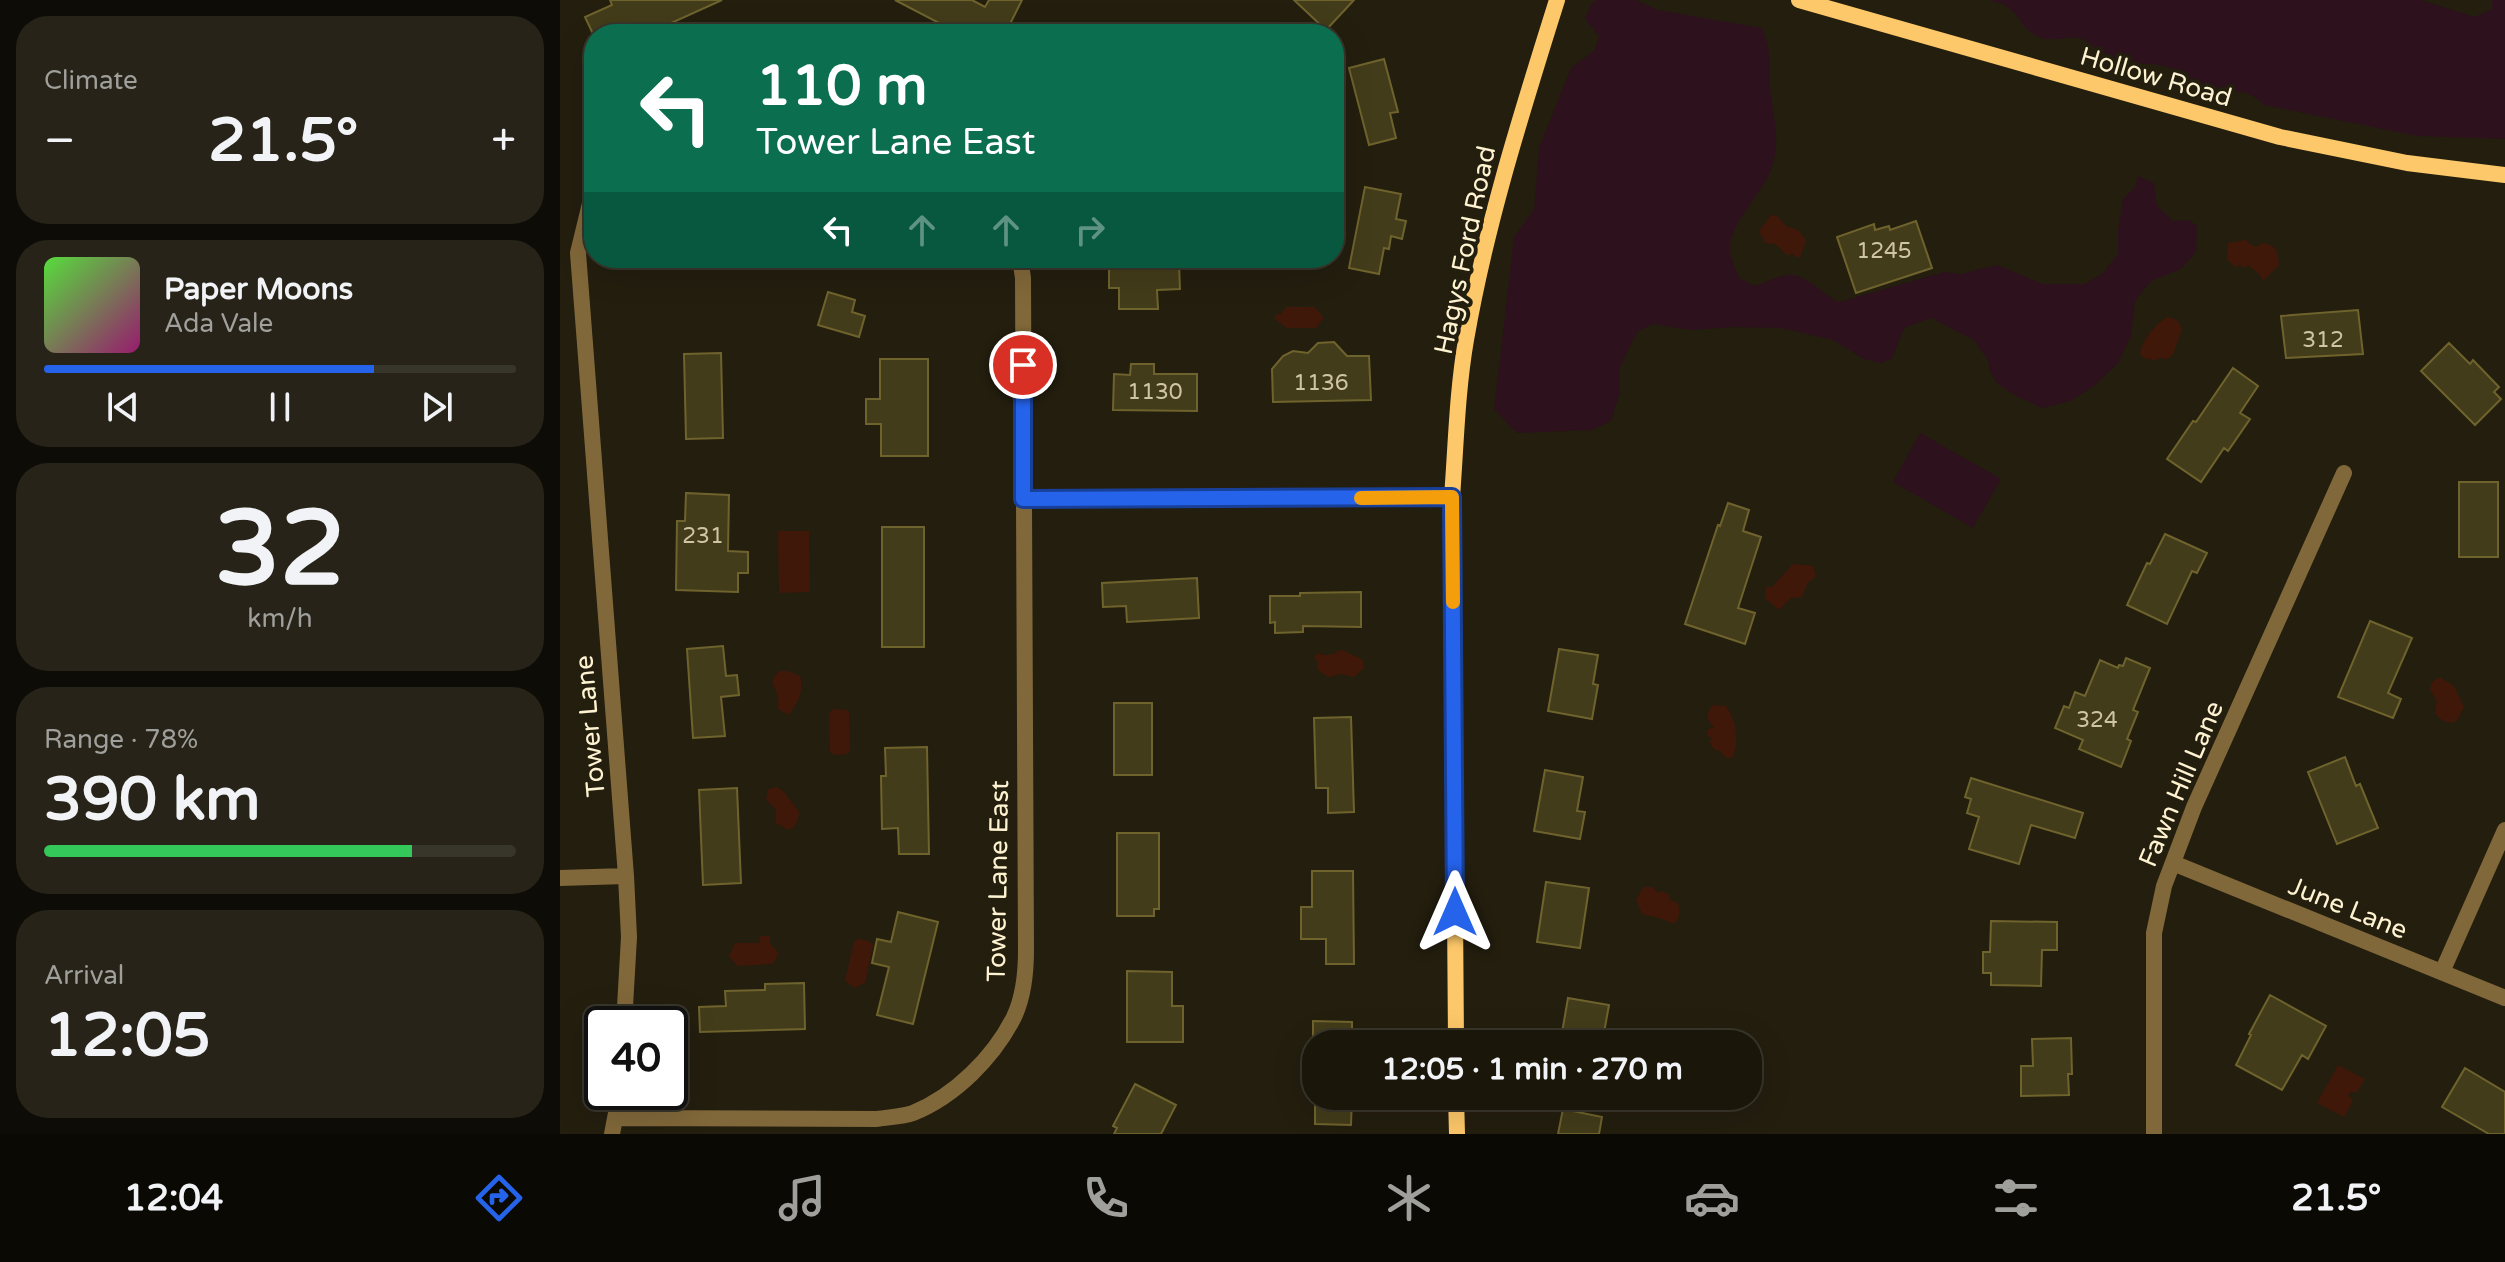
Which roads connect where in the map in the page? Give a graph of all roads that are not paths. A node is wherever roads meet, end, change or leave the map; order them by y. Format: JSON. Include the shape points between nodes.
{"nodes":[{"id":1,"x":1557,"y":0,"type":"edge"},
{"id":2,"x":1799,"y":0,"type":"edge"},
{"id":3,"x":2505,"y":175,"type":"edge"},
{"id":4,"x":584,"y":228,"type":"edge"},
{"id":5,"x":1022,"y":268,"type":"edge"},
{"id":6,"x":2344,"y":473,"type":"dead end"},
{"id":7,"x":1452,"y":497,"type":"junction"},
{"id":8,"x":1023,"y":499,"type":"junction"},
{"id":9,"x":2505,"y":830,"type":"edge"},
{"id":10,"x":2173,"y":863,"type":"junction"},
{"id":11,"x":626,"y":876,"type":"junction"},
{"id":12,"x":560,"y":878,"type":"edge"},
{"id":13,"x":2442,"y":972,"type":"junction"},
{"id":14,"x":2505,"y":998,"type":"edge"},
{"id":15,"x":625,"y":1006,"type":"edge"},
{"id":16,"x":1456,"y":1030,"type":"edge"},
{"id":17,"x":1456,"y":1110,"type":"edge"},
{"id":18,"x":614,"y":1126,"type":"edge"},
{"id":19,"x":1457,"y":1134,"type":"edge"},
{"id":20,"x":2154,"y":1134,"type":"edge"}],
"edges":[{"from":1,"to":7,"type":"street","name":"Hagys Ford Road","via":[[1477,279],[1465,344]]},
{"from":2,"to":3,"type":"street","name":"Hollow Road","via":[[2280,137],[2407,163]]},
{"from":4,"to":11,"type":"street","name":"Tower Lane","via":[[578,253],[580,298]]},
{"from":5,"to":8,"type":"street","name":"Tower Lane East"},
{"from":6,"to":10,"type":"street","name":"Fawn Hill Lane"},
{"from":7,"to":8,"type":"street"},
{"from":7,"to":16,"type":"street","name":"Hagys Ford Road"},
{"from":8,"to":18,"type":"street","name":"Tower Lane East","via":[[1026,960],[1014,1016],[987,1058],[950,1091],[910,1114]]},
{"from":9,"to":13,"type":"street"},
{"from":10,"to":13,"type":"street","name":"June Lane"},
{"from":10,"to":20,"type":"street","name":"Fawn Hill Lane","via":[[2154,933]]},
{"from":11,"to":12,"type":"street"},
{"from":11,"to":15,"type":"street","name":"Tower Lane"},
{"from":13,"to":14,"type":"street","name":"June Lane"},
{"from":17,"to":19,"type":"street"}]}
